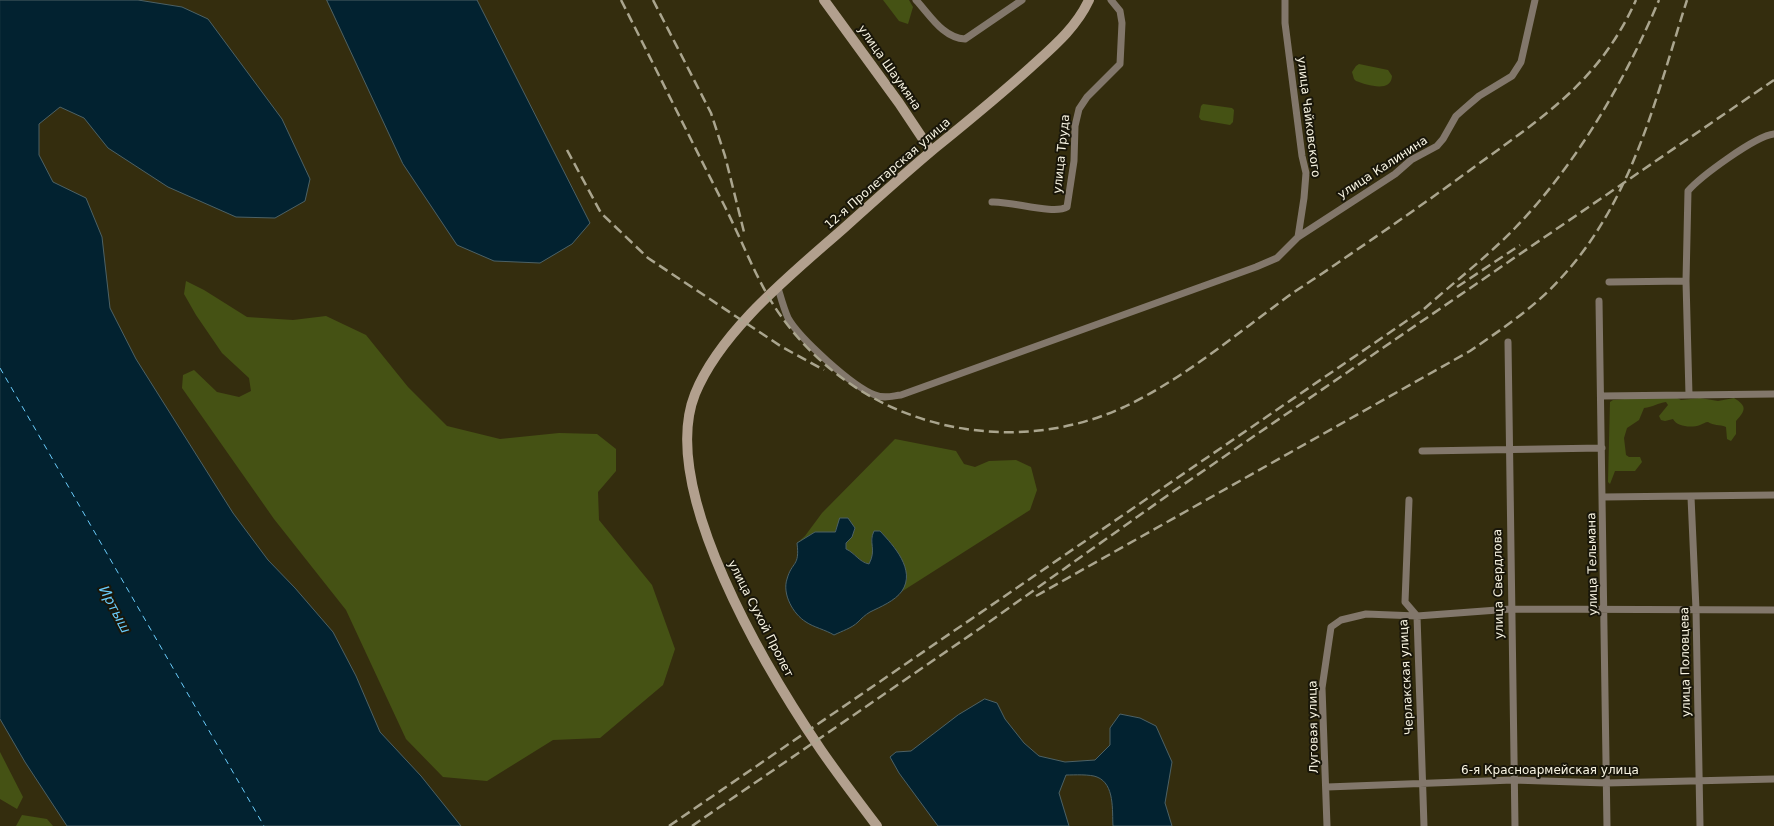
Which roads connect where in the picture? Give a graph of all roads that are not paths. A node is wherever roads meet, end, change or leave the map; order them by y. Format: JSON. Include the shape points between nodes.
{"nodes":[{"id":1,"x":824,"y":0,"type":"edge"},
{"id":2,"x":916,"y":0,"type":"edge"},
{"id":3,"x":1022,"y":0,"type":"edge"},
{"id":4,"x":1089,"y":0,"type":"edge"},
{"id":5,"x":1111,"y":0,"type":"edge"},
{"id":6,"x":1285,"y":0,"type":"edge"},
{"id":7,"x":1535,"y":0,"type":"edge"},
{"id":8,"x":1774,"y":134,"type":"edge"},
{"id":9,"x":931,"y":151,"type":"junction"},
{"id":10,"x":992,"y":202,"type":"dead end"},
{"id":11,"x":1298,"y":237,"type":"junction"},
{"id":12,"x":1686,"y":281,"type":"junction"},
{"id":13,"x":1610,"y":282,"type":"dead end"},
{"id":14,"x":778,"y":288,"type":"junction"},
{"id":15,"x":1599,"y":301,"type":"dead end"},
{"id":16,"x":1508,"y":342,"type":"dead end"},
{"id":17,"x":707,"y":371,"type":"joint"},
{"id":18,"x":1774,"y":394,"type":"edge"},
{"id":19,"x":1689,"y":395,"type":"junction"},
{"id":20,"x":1601,"y":396,"type":"junction"},
{"id":21,"x":1602,"y":448,"type":"junction"},
{"id":22,"x":1508,"y":449,"type":"junction"},
{"id":23,"x":1422,"y":451,"type":"dead end"},
{"id":24,"x":1774,"y":495,"type":"edge"},
{"id":25,"x":1691,"y":497,"type":"junction"},
{"id":26,"x":1603,"y":498,"type":"junction"},
{"id":27,"x":1409,"y":500,"type":"dead end"},
{"id":28,"x":1511,"y":609,"type":"junction"},
{"id":29,"x":1696,"y":609,"type":"junction"},
{"id":30,"x":1605,"y":610,"type":"junction"},
{"id":31,"x":1774,"y":610,"type":"edge"},
{"id":32,"x":1417,"y":616,"type":"junction"},
{"id":33,"x":1774,"y":779,"type":"edge"},
{"id":34,"x":1513,"y":780,"type":"junction"},
{"id":35,"x":1700,"y":780,"type":"junction"},
{"id":36,"x":1606,"y":783,"type":"junction"},
{"id":37,"x":1423,"y":784,"type":"junction"},
{"id":38,"x":1327,"y":787,"type":"junction"},
{"id":39,"x":877,"y":826,"type":"edge"},
{"id":40,"x":1328,"y":826,"type":"edge"},
{"id":41,"x":1424,"y":826,"type":"edge"},
{"id":42,"x":1515,"y":826,"type":"edge"},
{"id":43,"x":1607,"y":826,"type":"edge"},
{"id":44,"x":1700,"y":826,"type":"edge"}],
"edges":[{"from":1,"to":9,"type":"main road","name":"улица Шаумяна"},
{"from":2,"to":3,"type":"street","via":[[950,35],[965,39]]},
{"from":4,"to":9,"type":"main road","name":"12-я Пролетарская улица","via":[[1059,42]]},
{"from":5,"to":10,"type":"street","name":"улица Труда","via":[[1120,11],[1122,23],[1120,64],[1079,109],[1067,207],[1034,208]]},
{"from":6,"to":11,"type":"street","name":"улица Чайковского","via":[[1285,23],[1306,173]]},
{"from":7,"to":11,"type":"street","name":"улица Калинина","via":[[1521,62],[1512,76],[1479,96],[1456,116],[1437,146],[1411,160],[1395,174]]},
{"from":8,"to":12,"type":"street","via":[[1750,144],[1695,182],[1688,192]]},
{"from":9,"to":14,"type":"main road","name":"12-я Пролетарская улица"},
{"from":11,"to":14,"type":"street","name":"улица Калинина","via":[[1277,258],[1256,267],[901,395],[884,398],[850,380],[805,339],[788,317]]},
{"from":12,"to":13,"type":"street"},
{"from":12,"to":19,"type":"street"},
{"from":14,"to":17,"type":"main road","name":"12-я Пролетарская улица","via":[[744,321]]},
{"from":15,"to":20,"type":"street","name":"улица Тельмана"},
{"from":16,"to":22,"type":"street","name":"улица Свердлова"},
{"from":17,"to":39,"type":"main road","name":"улица Сухой Пролет","via":[[695,393],[686,436],[691,482],[715,558],[783,691],[821,751]]},
{"from":18,"to":19,"type":"street"},
{"from":19,"to":20,"type":"street"},
{"from":20,"to":21,"type":"street","name":"улица Тельмана"},
{"from":21,"to":22,"type":"street"},
{"from":21,"to":26,"type":"street","name":"улица Тельмана"},
{"from":22,"to":23,"type":"street"},
{"from":22,"to":28,"type":"street","name":"улица Свердлова"},
{"from":24,"to":25,"type":"street"},
{"from":25,"to":26,"type":"street"},
{"from":25,"to":29,"type":"street","name":"улица Половцева"},
{"from":26,"to":30,"type":"street","name":"улица Тельмана"},
{"from":27,"to":32,"type":"street","name":"Черлакская улица","via":[[1405,602]]},
{"from":28,"to":30,"type":"street"},
{"from":28,"to":32,"type":"street"},
{"from":28,"to":34,"type":"street","name":"улица Свердлова"},
{"from":29,"to":30,"type":"street"},
{"from":29,"to":31,"type":"street"},
{"from":29,"to":35,"type":"street","name":"улица Половцева"},
{"from":30,"to":36,"type":"street","name":"улица Тельмана"},
{"from":32,"to":37,"type":"street","name":"Черлакская улица"},
{"from":32,"to":38,"type":"street","name":"Луговая улица","via":[[1366,614],[1341,620],[1331,627],[1322,688]]},
{"from":33,"to":35,"type":"street","name":"6-я Красноармейская улица"},
{"from":34,"to":36,"type":"street","name":"6-я Красноармейская улица"},
{"from":34,"to":37,"type":"street","name":"6-я Красноармейская улица"},
{"from":34,"to":42,"type":"street","name":"улица Свердлова"},
{"from":35,"to":36,"type":"street","name":"6-я Красноармейская улица"},
{"from":35,"to":44,"type":"street","name":"улица Половцева"},
{"from":36,"to":43,"type":"street","name":"улица Тельмана"},
{"from":37,"to":38,"type":"street","name":"6-я Красноармейская улица"},
{"from":37,"to":41,"type":"street","name":"Черлакская улица"},
{"from":38,"to":40,"type":"street","name":"Луговая улица"}]}
